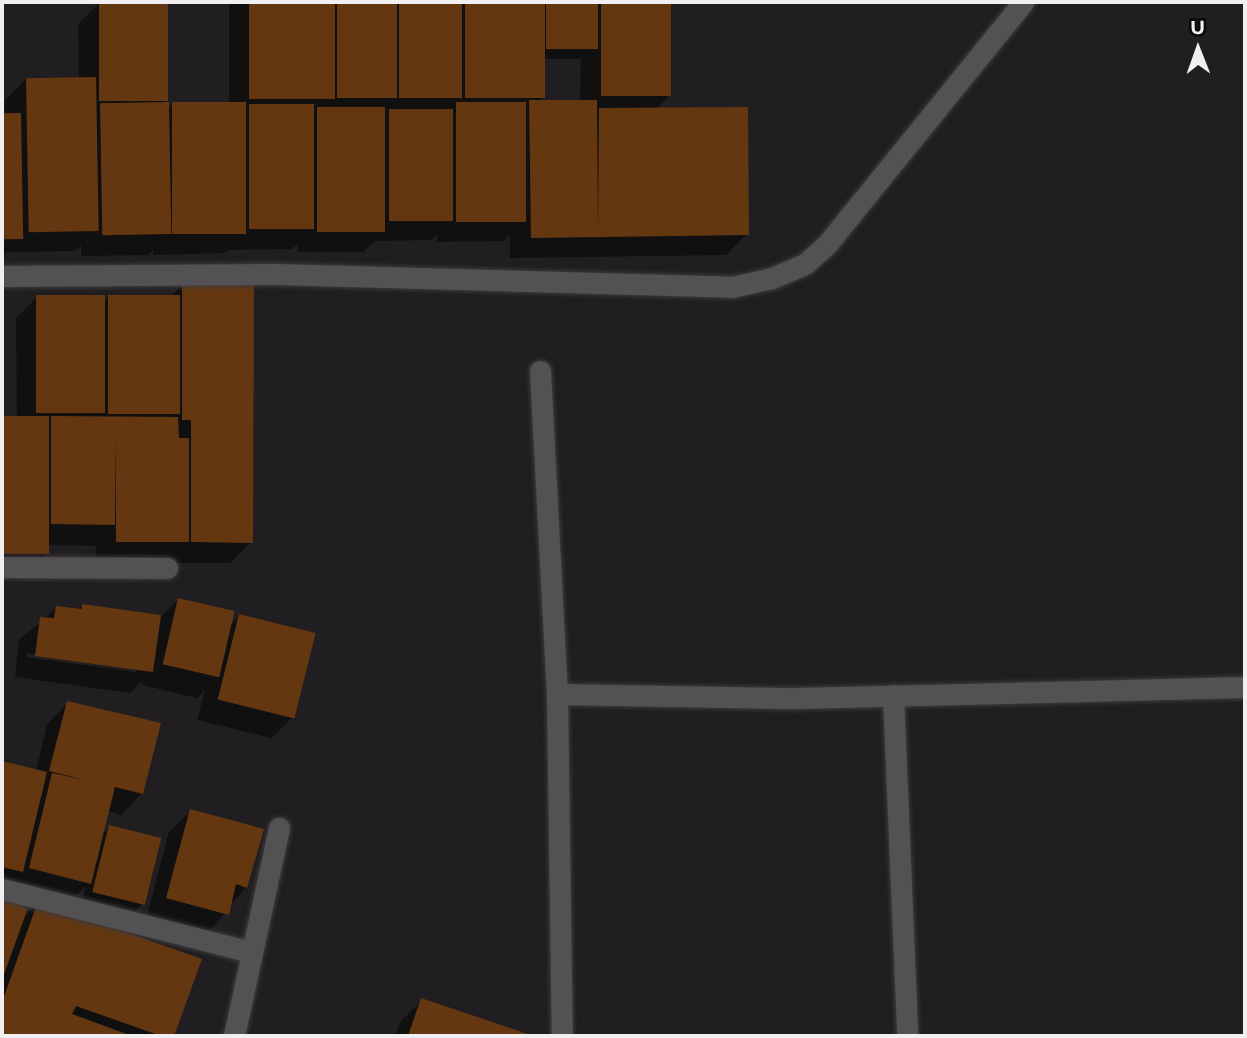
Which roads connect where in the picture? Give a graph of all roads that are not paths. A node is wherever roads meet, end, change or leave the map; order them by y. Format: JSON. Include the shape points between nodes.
{"nodes":[{"id":1,"x":1023,"y":2,"type":"edge"},
{"id":2,"x":2,"y":275,"type":"edge"},
{"id":3,"x":540,"y":371,"type":"dead end"},
{"id":4,"x":2,"y":567,"type":"edge"},
{"id":5,"x":167,"y":568,"type":"dead end"},
{"id":6,"x":1245,"y":687,"type":"edge"},
{"id":7,"x":557,"y":694,"type":"junction"},
{"id":8,"x":893,"y":695,"type":"junction"},
{"id":9,"x":279,"y":828,"type":"dead end"},
{"id":10,"x":2,"y":889,"type":"edge"},
{"id":11,"x":251,"y":952,"type":"junction"},
{"id":12,"x":234,"y":1036,"type":"edge"},
{"id":13,"x":562,"y":1036,"type":"edge"},
{"id":14,"x":907,"y":1036,"type":"edge"}],
"edges":[{"from":1,"to":2,"type":"street","via":[[828,243],[804,264],[772,278],[732,287],[275,274]]},
{"from":3,"to":7,"type":"street"},
{"from":4,"to":5,"type":"street"},
{"from":6,"to":8,"type":"street"},
{"from":7,"to":8,"type":"street"},
{"from":7,"to":13,"type":"street"},
{"from":8,"to":14,"type":"street"},
{"from":9,"to":11,"type":"street"},
{"from":10,"to":11,"type":"street"},
{"from":11,"to":12,"type":"street"}]}
